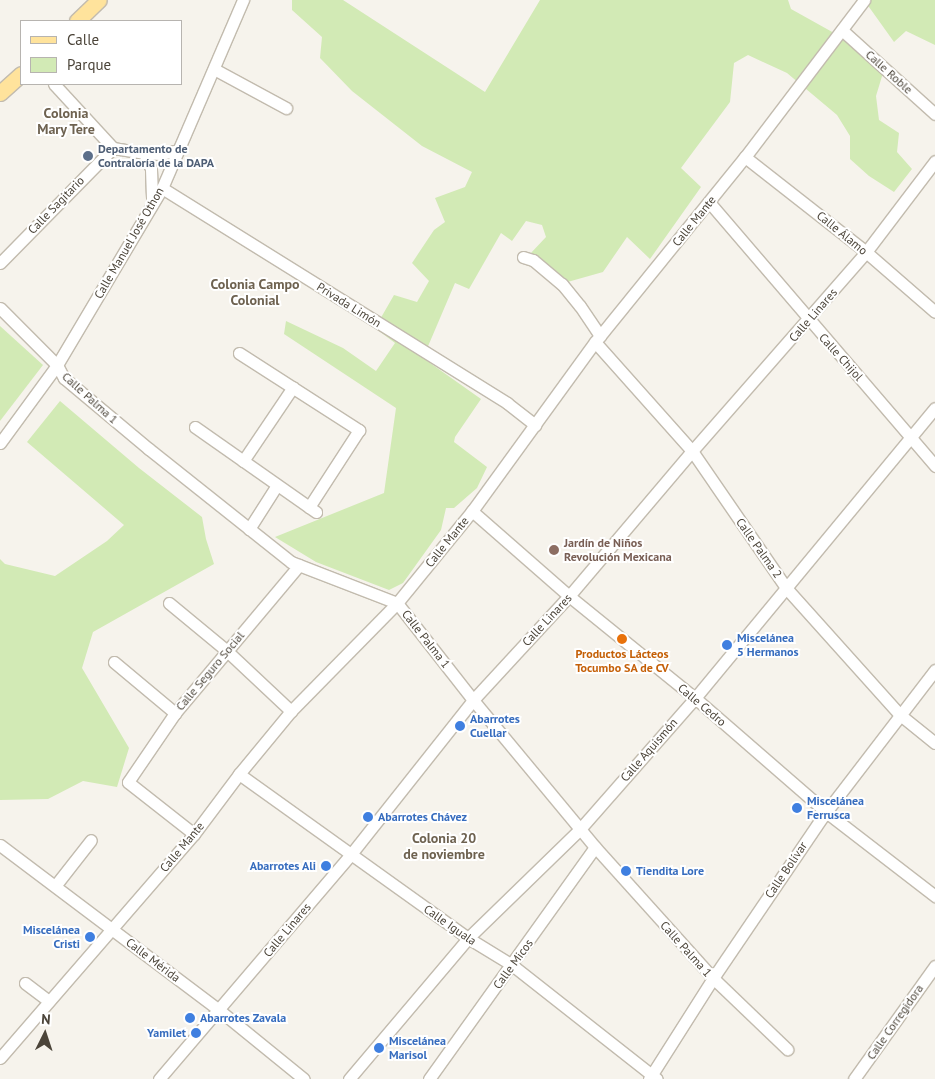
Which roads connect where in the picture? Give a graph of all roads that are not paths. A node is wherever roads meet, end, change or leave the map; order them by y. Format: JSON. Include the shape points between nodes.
{"nodes":[{"id":1,"x":99,"y":0,"type":"edge"},
{"id":2,"x":243,"y":0,"type":"edge"},
{"id":3,"x":864,"y":0,"type":"edge"},
{"id":4,"x":78,"y":20,"type":"edge"},
{"id":5,"x":842,"y":30,"type":"junction"},
{"id":6,"x":214,"y":69,"type":"junction"},
{"id":7,"x":20,"y":75,"type":"edge"},
{"id":8,"x":55,"y":85,"type":"edge"},
{"id":9,"x":0,"y":93,"type":"edge"},
{"id":10,"x":286,"y":108,"type":"dead end"},
{"id":11,"x":935,"y":114,"type":"edge"},
{"id":12,"x":113,"y":148,"type":"junction"},
{"id":13,"x":179,"y":150,"type":"junction"},
{"id":14,"x":144,"y":153,"type":"junction"},
{"id":15,"x":745,"y":156,"type":"junction"},
{"id":16,"x":935,"y":161,"type":"edge"},
{"id":17,"x":162,"y":188,"type":"junction"},
{"id":18,"x":709,"y":202,"type":"junction"},
{"id":19,"x":152,"y":206,"type":"junction"},
{"id":20,"x":866,"y":252,"type":"junction"},
{"id":21,"x":523,"y":257,"type":"dead end"},
{"id":22,"x":0,"y":263,"type":"edge"},
{"id":23,"x":0,"y":308,"type":"edge"},
{"id":24,"x":935,"y":312,"type":"edge"},
{"id":25,"x":808,"y":321,"type":"junction"},
{"id":26,"x":597,"y":339,"type":"junction"},
{"id":27,"x":239,"y":353,"type":"dead end"},
{"id":28,"x":57,"y":366,"type":"junction"},
{"id":29,"x":292,"y":388,"type":"junction"},
{"id":30,"x":935,"y":408,"type":"edge"},
{"id":31,"x":535,"y":425,"type":"junction"},
{"id":32,"x":196,"y":427,"type":"dead end"},
{"id":33,"x":912,"y":438,"type":"junction"},
{"id":34,"x":0,"y":443,"type":"edge"},
{"id":35,"x":692,"y":450,"type":"junction"},
{"id":36,"x":243,"y":461,"type":"junction"},
{"id":37,"x":935,"y":466,"type":"edge"},
{"id":38,"x":277,"y":485,"type":"junction"},
{"id":39,"x":472,"y":511,"type":"junction"},
{"id":40,"x":249,"y":529,"type":"junction"},
{"id":41,"x":299,"y":566,"type":"junction"},
{"id":42,"x":787,"y":589,"type":"junction"},
{"id":43,"x":569,"y":596,"type":"junction"},
{"id":44,"x":169,"y":603,"type":"dead end"},
{"id":45,"x":397,"y":603,"type":"junction"},
{"id":46,"x":227,"y":651,"type":"junction"},
{"id":47,"x":114,"y":662,"type":"dead end"},
{"id":48,"x":935,"y":670,"type":"edge"},
{"id":49,"x":695,"y":698,"type":"junction"},
{"id":50,"x":473,"y":700,"type":"junction"},
{"id":51,"x":291,"y":712,"type":"junction"},
{"id":52,"x":175,"y":713,"type":"junction"},
{"id":53,"x":899,"y":714,"type":"junction"},
{"id":54,"x":935,"y":743,"type":"edge"},
{"id":55,"x":239,"y":774,"type":"junction"},
{"id":56,"x":826,"y":812,"type":"junction"},
{"id":57,"x":580,"y":829,"type":"junction"},
{"id":58,"x":194,"y":834,"type":"junction"},
{"id":59,"x":91,"y":840,"type":"dead end"},
{"id":60,"x":0,"y":845,"type":"edge"},
{"id":61,"x":595,"y":847,"type":"junction"},
{"id":62,"x":351,"y":854,"type":"junction"},
{"id":63,"x":55,"y":886,"type":"junction"},
{"id":64,"x":935,"y":896,"type":"edge"},
{"id":65,"x":111,"y":929,"type":"junction"},
{"id":66,"x":468,"y":938,"type":"junction"},
{"id":67,"x":512,"y":965,"type":"junction"},
{"id":68,"x":935,"y":966,"type":"edge"},
{"id":69,"x":713,"y":978,"type":"junction"},
{"id":70,"x":25,"y":983,"type":"dead end"},
{"id":71,"x":49,"y":1001,"type":"junction"},
{"id":72,"x":220,"y":1010,"type":"junction"},
{"id":73,"x":787,"y":1049,"type":"dead end"},
{"id":74,"x":0,"y":1058,"type":"edge"},
{"id":75,"x":653,"y":1078,"type":"edge"},
{"id":76,"x":159,"y":1079,"type":"edge"},
{"id":77,"x":304,"y":1079,"type":"edge"},
{"id":78,"x":349,"y":1079,"type":"edge"},
{"id":79,"x":429,"y":1079,"type":"edge"},
{"id":80,"x":854,"y":1079,"type":"edge"}],
"edges":[{"from":1,"to":4,"type":"main road"},
{"from":2,"to":6,"type":"street","name":"Calle Manuel José Othon"},
{"from":3,"to":5,"type":"street","name":"Calle Mante"},
{"from":5,"to":11,"type":"street","name":"Calle Roble"},
{"from":5,"to":15,"type":"street","name":"Calle Mante"},
{"from":6,"to":10,"type":"street"},
{"from":6,"to":13,"type":"street","name":"Calle Manuel José Othon"},
{"from":7,"to":9,"type":"main road"},
{"from":8,"to":12,"type":"street"},
{"from":12,"to":14,"type":"street"},
{"from":12,"to":22,"type":"street","name":"Calle Sagitario"},
{"from":13,"to":14,"type":"street"},
{"from":13,"to":17,"type":"street","name":"Calle Manuel José Othon"},
{"from":14,"to":19,"type":"street","via":[[151,169]]},
{"from":15,"to":18,"type":"street","name":"Calle Mante"},
{"from":15,"to":20,"type":"street","name":"Calle Álamo"},
{"from":16,"to":20,"type":"street","name":"Calle Linares"},
{"from":17,"to":19,"type":"street","name":"Calle Manuel José Othon"},
{"from":17,"to":31,"type":"street","name":"Privada Limón","via":[[507,403]]},
{"from":18,"to":25,"type":"street","name":"Calle Chijol"},
{"from":18,"to":26,"type":"street","name":"Calle Mante"},
{"from":19,"to":28,"type":"street","name":"Calle Manuel José Othon"},
{"from":20,"to":24,"type":"street","name":"Calle Álamo"},
{"from":20,"to":25,"type":"street","name":"Calle Linares"},
{"from":21,"to":26,"type":"street","name":"Calle Palma 2","via":[[533,260],[562,284],[580,306]]},
{"from":23,"to":28,"type":"street","name":"Calle Palma 1"},
{"from":25,"to":33,"type":"street","name":"Calle Chijol"},
{"from":25,"to":35,"type":"street","name":"Calle Linares"},
{"from":26,"to":31,"type":"street","name":"Calle Mante"},
{"from":26,"to":35,"type":"street","name":"Calle Palma 2"},
{"from":27,"to":29,"type":"street"},
{"from":28,"to":34,"type":"street","name":"Calle Manuel José Othon"},
{"from":28,"to":40,"type":"street","name":"Calle Palma 1","via":[[72,384]]},
{"from":29,"to":36,"type":"street"},
{"from":29,"to":38,"type":"street","via":[[359,430],[313,509]]},
{"from":30,"to":33,"type":"street","name":"Calle Aquismón"},
{"from":31,"to":39,"type":"street","name":"Calle Mante"},
{"from":32,"to":36,"type":"street"},
{"from":33,"to":37,"type":"street","name":"Calle Chijol"},
{"from":33,"to":42,"type":"street","name":"Calle Aquismón"},
{"from":35,"to":42,"type":"street","name":"Calle Palma 2"},
{"from":35,"to":43,"type":"street","name":"Calle Linares"},
{"from":36,"to":38,"type":"street"},
{"from":38,"to":40,"type":"street"},
{"from":39,"to":43,"type":"street","name":"Calle Cedro"},
{"from":39,"to":45,"type":"street","name":"Calle Mante"},
{"from":40,"to":41,"type":"street","name":"Calle Palma 1"},
{"from":41,"to":45,"type":"street","name":"Calle Palma 1"},
{"from":41,"to":46,"type":"street","name":"Calle Seguro Social"},
{"from":42,"to":49,"type":"street","name":"Calle Aquismón"},
{"from":42,"to":53,"type":"street","name":"Calle Palma 2"},
{"from":43,"to":49,"type":"street","name":"Calle Cedro"},
{"from":43,"to":50,"type":"street","name":"Calle Linares"},
{"from":44,"to":46,"type":"street"},
{"from":45,"to":50,"type":"street","name":"Calle Palma 1"},
{"from":45,"to":51,"type":"street","name":"Calle Mante"},
{"from":46,"to":51,"type":"street"},
{"from":46,"to":52,"type":"street","name":"Calle Seguro Social"},
{"from":47,"to":52,"type":"street"},
{"from":48,"to":53,"type":"street","name":"Calle Bolívar"},
{"from":49,"to":56,"type":"street","name":"Calle Cedro"},
{"from":49,"to":57,"type":"street","name":"Calle Aquismón"},
{"from":50,"to":57,"type":"street","name":"Calle Palma 1"},
{"from":50,"to":62,"type":"street","name":"Calle Linares"},
{"from":51,"to":55,"type":"street","name":"Calle Mante"},
{"from":52,"to":58,"type":"street","name":"Calle Seguro Social","via":[[128,782]]},
{"from":53,"to":54,"type":"street","name":"Calle Palma 2"},
{"from":53,"to":56,"type":"street","name":"Calle Bolívar"},
{"from":55,"to":58,"type":"street","name":"Calle Mante"},
{"from":55,"to":62,"type":"street","name":"Calle Iguala"},
{"from":56,"to":64,"type":"street","name":"Calle Cedro"},
{"from":56,"to":69,"type":"street","name":"Calle Bolívar"},
{"from":57,"to":61,"type":"street","name":"Calle Palma 1"},
{"from":57,"to":66,"type":"street","name":"Calle Aquismón"},
{"from":58,"to":65,"type":"street","name":"Calle Mante"},
{"from":59,"to":63,"type":"street"},
{"from":60,"to":63,"type":"street","name":"Calle Mérida"},
{"from":61,"to":67,"type":"street","name":"Calle Micos"},
{"from":61,"to":69,"type":"street","name":"Calle Palma 1"},
{"from":62,"to":66,"type":"street","name":"Calle Iguala"},
{"from":62,"to":72,"type":"street","name":"Calle Linares"},
{"from":63,"to":65,"type":"street","name":"Calle Mérida"},
{"from":65,"to":71,"type":"street","name":"Calle Mante"},
{"from":65,"to":72,"type":"street","name":"Calle Mérida"},
{"from":66,"to":67,"type":"street","name":"Calle Iguala"},
{"from":66,"to":78,"type":"street","name":"Calle Aquismón"},
{"from":67,"to":75,"type":"street","name":"Calle Iguala"},
{"from":67,"to":79,"type":"street","name":"Calle Micos"},
{"from":68,"to":80,"type":"street","name":"Calle Corregidora"},
{"from":69,"to":73,"type":"street","name":"Calle Palma 1"},
{"from":69,"to":75,"type":"street","name":"Calle Bolívar"},
{"from":70,"to":71,"type":"street"},
{"from":71,"to":74,"type":"street","name":"Calle Mante"},
{"from":72,"to":76,"type":"street","name":"Calle Linares"},
{"from":72,"to":77,"type":"street","name":"Calle Mérida"}]}
